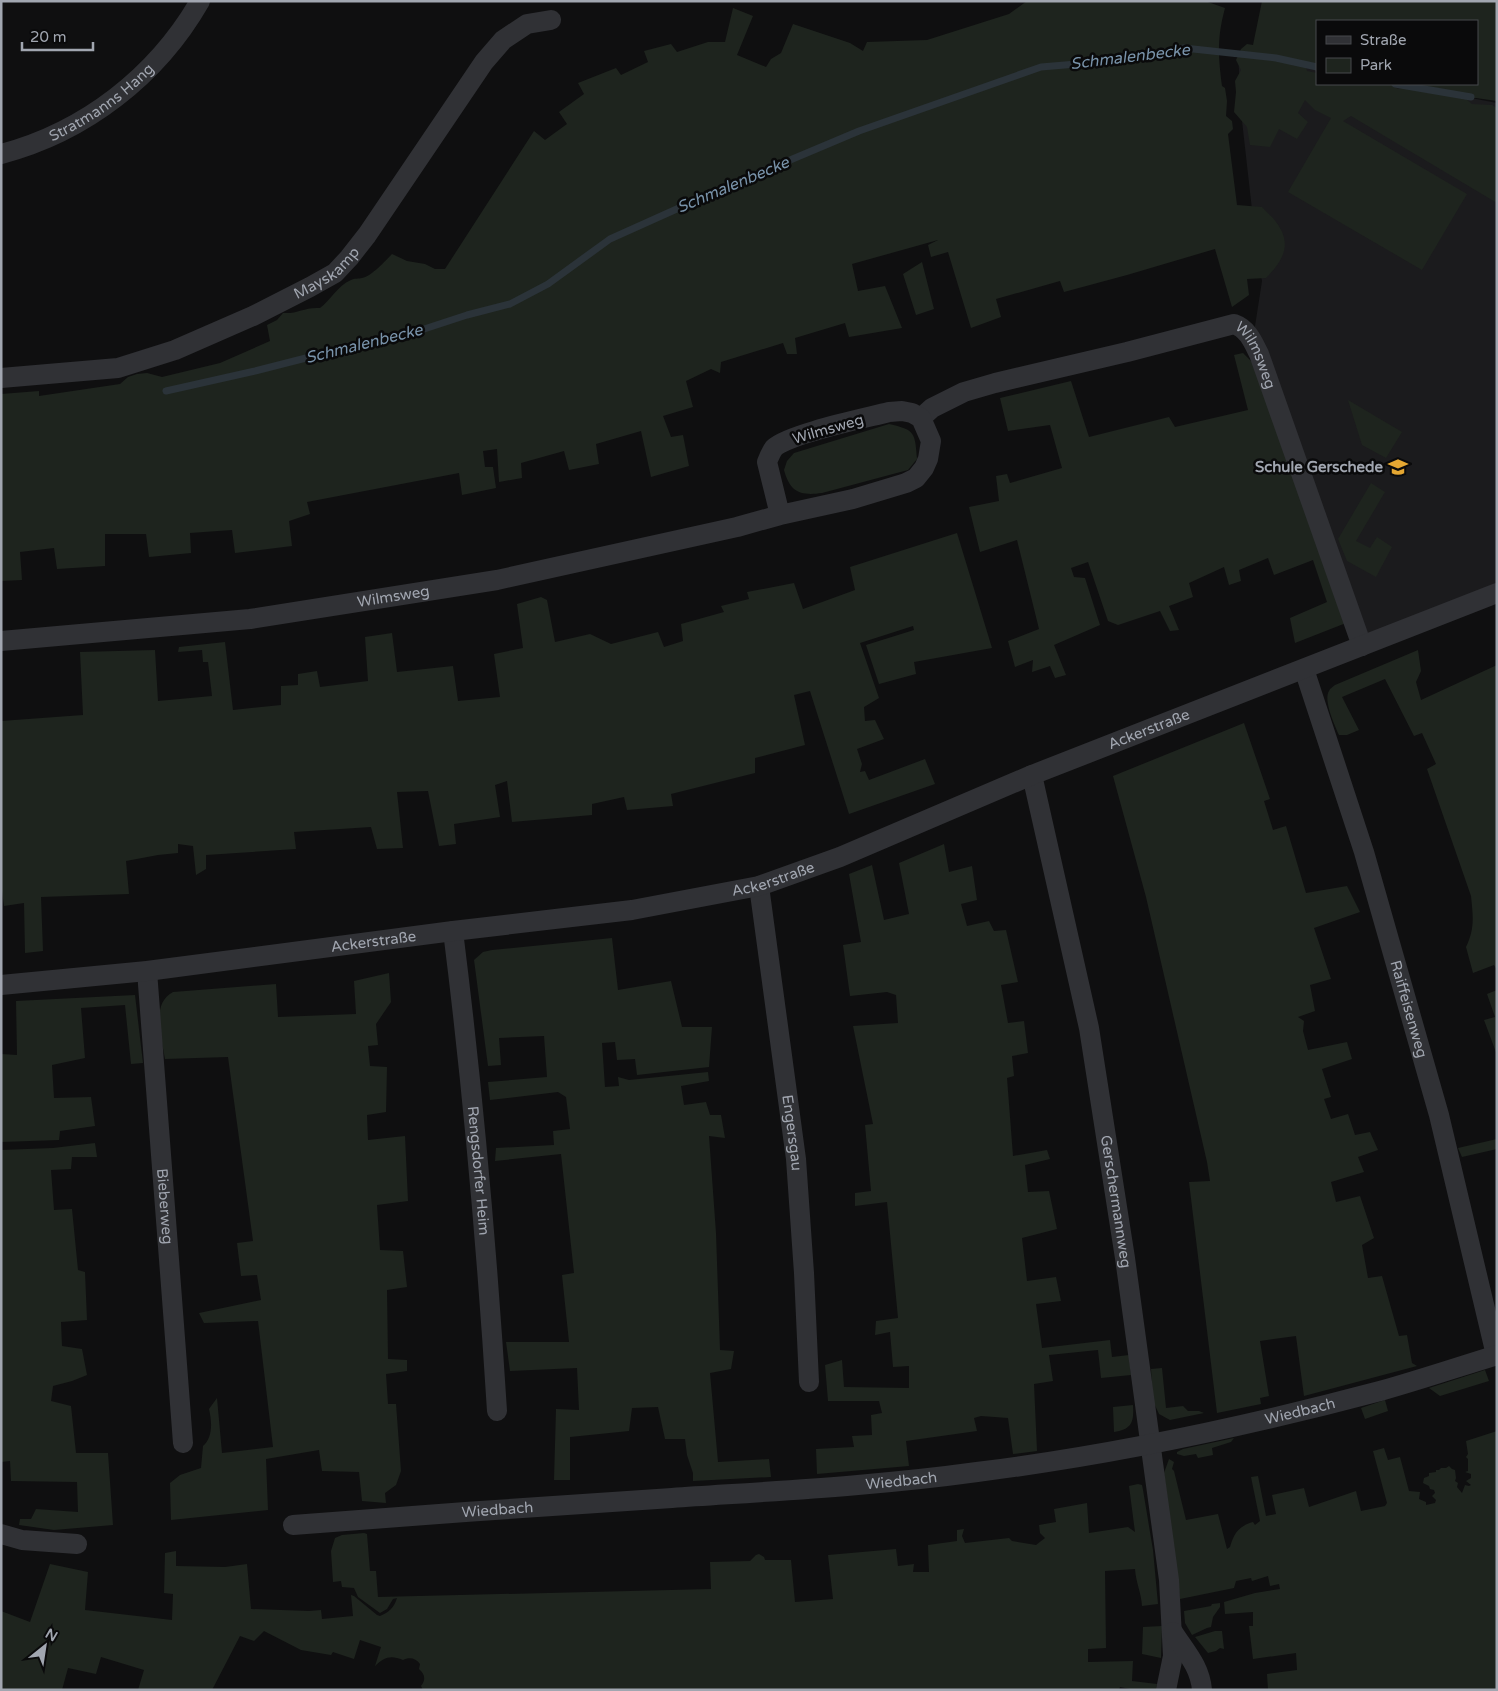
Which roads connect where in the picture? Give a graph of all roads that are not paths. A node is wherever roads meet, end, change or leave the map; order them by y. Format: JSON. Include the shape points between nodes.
{"nodes":[{"id":1,"x":200,"y":1,"type":"edge"},
{"id":2,"x":551,"y":20,"type":"dead end"},
{"id":3,"x":1,"y":154,"type":"edge"},
{"id":4,"x":1,"y":378,"type":"edge"},
{"id":5,"x":922,"y":418,"type":"junction"},
{"id":6,"x":780,"y":515,"type":"junction"},
{"id":7,"x":1497,"y":592,"type":"edge"},
{"id":8,"x":1,"y":640,"type":"edge"},
{"id":9,"x":1362,"y":646,"type":"junction"},
{"id":10,"x":1304,"y":670,"type":"junction"},
{"id":11,"x":1032,"y":775,"type":"junction"},
{"id":12,"x":759,"y":886,"type":"junction"},
{"id":13,"x":452,"y":931,"type":"junction"},
{"id":14,"x":147,"y":971,"type":"junction"},
{"id":15,"x":1,"y":985,"type":"edge"},
{"id":16,"x":1496,"y":1355,"type":"edge"},
{"id":17,"x":809,"y":1382,"type":"dead end"},
{"id":18,"x":497,"y":1411,"type":"dead end"},
{"id":19,"x":183,"y":1443,"type":"dead end"},
{"id":20,"x":1150,"y":1444,"type":"junction"},
{"id":21,"x":293,"y":1525,"type":"dead end"},
{"id":22,"x":1,"y":1534,"type":"edge"},
{"id":23,"x":77,"y":1544,"type":"dead end"},
{"id":24,"x":1173,"y":1632,"type":"junction"},
{"id":25,"x":1166,"y":1690,"type":"edge"},
{"id":26,"x":1202,"y":1690,"type":"edge"}],
"edges":[{"from":1,"to":3,"type":"street","name":"Stratmanns Hang","via":[[164,52],[112,100],[68,129],[19,150]]},
{"from":2,"to":4,"type":"street","name":"Mayskamp","via":[[527,24],[503,40],[484,62],[367,236],[335,273],[253,316],[175,350],[118,368]]},
{"from":5,"to":6,"type":"street","name":"Wilmsweg","via":[[931,442],[928,460],[916,478],[853,499]]},
{"from":5,"to":6,"type":"street","name":"Wilmsweg","via":[[902,411],[889,412],[801,435],[778,445],[767,462]]},
{"from":5,"to":9,"type":"street","name":"Wilmsweg","via":[[932,408],[964,392],[995,383],[1234,324],[1242,327],[1260,354]]},
{"from":6,"to":8,"type":"street","name":"Wilmsweg","via":[[498,580],[250,619]]},
{"from":7,"to":9,"type":"street","name":"Ackerstraße"},
{"from":9,"to":10,"type":"street","name":"Ackerstraße"},
{"from":10,"to":11,"type":"street","name":"Ackerstraße"},
{"from":10,"to":16,"type":"street","name":"Raiffeisenweg","via":[[1364,852],[1439,1116]]},
{"from":11,"to":12,"type":"street","name":"Ackerstraße","via":[[840,857]]},
{"from":11,"to":20,"type":"street","name":"Gerschermannweg","via":[[1090,1028]]},
{"from":12,"to":13,"type":"street","name":"Ackerstraße","via":[[632,910]]},
{"from":12,"to":17,"type":"street","name":"Engersgau","via":[[796,1159]]},
{"from":13,"to":14,"type":"street","name":"Ackerstraße"},
{"from":13,"to":18,"type":"street","name":"Rengsdorfer Heim","via":[[480,1182]]},
{"from":14,"to":15,"type":"street","name":"Ackerstraße"},
{"from":14,"to":19,"type":"street","name":"Bieberweg"},
{"from":16,"to":20,"type":"street","name":"Wiedbach","via":[[1357,1397]]},
{"from":20,"to":21,"type":"street","name":"Wiedbach","via":[[1056,1461],[921,1479]]},
{"from":20,"to":24,"type":"street","name":"Gerschermannweg"},
{"from":22,"to":23,"type":"street","via":[[22,1540]]},
{"from":24,"to":25,"type":"street","name":"Gerschermannweg","via":[[1173,1656]]},
{"from":24,"to":26,"type":"street","name":"Gerschermannweg","via":[[1194,1663]]}]}
